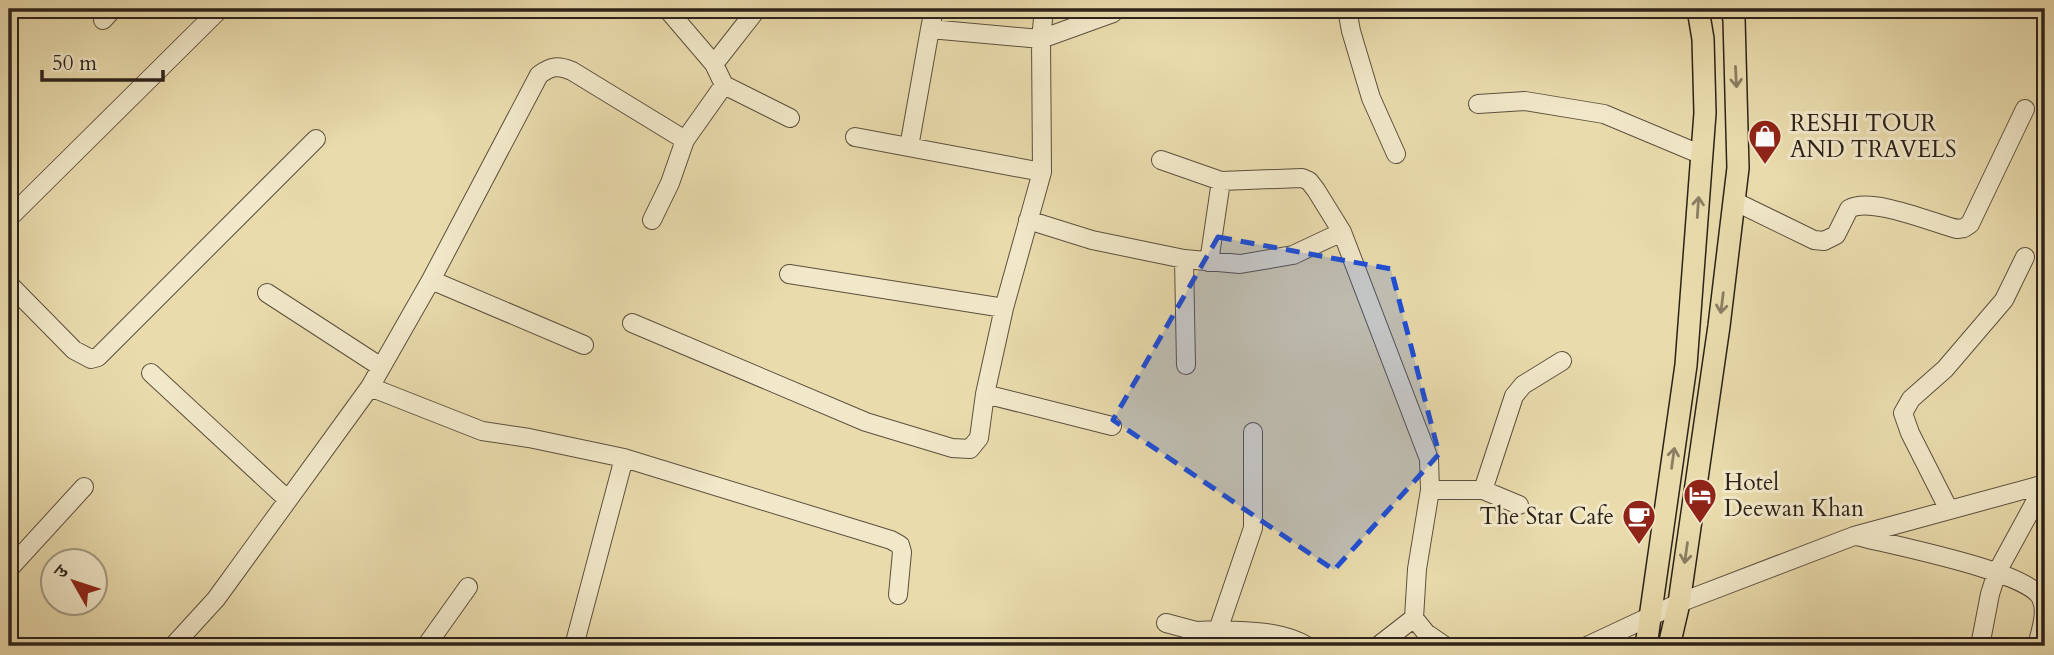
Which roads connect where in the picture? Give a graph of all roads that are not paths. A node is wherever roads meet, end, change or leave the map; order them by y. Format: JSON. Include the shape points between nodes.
{"nodes":[{"id":1,"x":220,"y":9,"type":"edge"},
{"id":2,"x":667,"y":9,"type":"edge"},
{"id":3,"x":757,"y":9,"type":"edge"},
{"id":4,"x":934,"y":9,"type":"edge"},
{"id":5,"x":1044,"y":9,"type":"edge"},
{"id":6,"x":1348,"y":9,"type":"edge"},
{"id":7,"x":1698,"y":9,"type":"edge"},
{"id":8,"x":1731,"y":9,"type":"edge"},
{"id":9,"x":1113,"y":13,"type":"dead end"},
{"id":10,"x":930,"y":29,"type":"junction"},
{"id":11,"x":1041,"y":39,"type":"junction"},
{"id":12,"x":714,"y":64,"type":"junction"},
{"id":13,"x":724,"y":85,"type":"junction"},
{"id":14,"x":1478,"y":104,"type":"dead end"},
{"id":15,"x":2025,"y":109,"type":"dead end"},
{"id":16,"x":790,"y":117,"type":"dead end"},
{"id":17,"x":855,"y":137,"type":"dead end"},
{"id":18,"x":316,"y":139,"type":"dead end"},
{"id":19,"x":685,"y":140,"type":"junction"},
{"id":20,"x":909,"y":147,"type":"junction"},
{"id":21,"x":1396,"y":154,"type":"dead end"},
{"id":22,"x":1702,"y":155,"type":"junction"},
{"id":23,"x":1161,"y":160,"type":"dead end"},
{"id":24,"x":1042,"y":172,"type":"junction"},
{"id":25,"x":1222,"y":181,"type":"junction"},
{"id":26,"x":1734,"y":201,"type":"junction"},
{"id":27,"x":9,"y":218,"type":"edge"},
{"id":28,"x":652,"y":220,"type":"dead end"},
{"id":29,"x":1028,"y":220,"type":"junction"},
{"id":30,"x":1342,"y":232,"type":"junction"},
{"id":31,"x":2025,"y":257,"type":"dead end"},
{"id":32,"x":1184,"y":259,"type":"junction"},
{"id":33,"x":1209,"y":262,"type":"junction"},
{"id":34,"x":789,"y":274,"type":"dead end"},
{"id":35,"x":431,"y":280,"type":"junction"},
{"id":36,"x":9,"y":284,"type":"edge"},
{"id":37,"x":267,"y":293,"type":"dead end"},
{"id":38,"x":1004,"y":308,"type":"junction"},
{"id":39,"x":632,"y":323,"type":"dead end"},
{"id":40,"x":584,"y":345,"type":"dead end"},
{"id":41,"x":1562,"y":360,"type":"dead end"},
{"id":42,"x":1186,"y":365,"type":"dead end"},
{"id":43,"x":381,"y":367,"type":"junction"},
{"id":44,"x":151,"y":373,"type":"dead end"},
{"id":45,"x":370,"y":387,"type":"junction"},
{"id":46,"x":985,"y":394,"type":"junction"},
{"id":47,"x":1112,"y":426,"type":"dead end"},
{"id":48,"x":1253,"y":432,"type":"dead end"},
{"id":49,"x":624,"y":458,"type":"junction"},
{"id":50,"x":84,"y":487,"type":"dead end"},
{"id":51,"x":1430,"y":490,"type":"junction"},
{"id":52,"x":1483,"y":490,"type":"junction"},
{"id":53,"x":288,"y":500,"type":"junction"},
{"id":54,"x":1519,"y":505,"type":"dead end"},
{"id":55,"x":1949,"y":510,"type":"junction"},
{"id":56,"x":1854,"y":536,"type":"junction"},
{"id":57,"x":9,"y":569,"type":"edge"},
{"id":58,"x":1997,"y":572,"type":"junction"},
{"id":59,"x":468,"y":587,"type":"dead end"},
{"id":60,"x":898,"y":595,"type":"dead end"},
{"id":61,"x":1679,"y":603,"type":"junction"},
{"id":62,"x":1651,"y":617,"type":"junction"},
{"id":63,"x":1414,"y":618,"type":"junction"},
{"id":64,"x":1166,"y":624,"type":"dead end"},
{"id":65,"x":1218,"y":630,"type":"junction"},
{"id":66,"x":173,"y":646,"type":"edge"},
{"id":67,"x":426,"y":646,"type":"edge"},
{"id":68,"x":573,"y":646,"type":"edge"},
{"id":69,"x":1307,"y":646,"type":"edge"},
{"id":70,"x":1378,"y":646,"type":"edge"},
{"id":71,"x":1445,"y":646,"type":"edge"},
{"id":72,"x":1587,"y":646,"type":"edge"},
{"id":73,"x":1646,"y":646,"type":"edge"},
{"id":74,"x":1669,"y":646,"type":"edge"},
{"id":75,"x":1980,"y":646,"type":"edge"},
{"id":76,"x":2037,"y":646,"type":"edge"}],
"edges":[{"from":1,"to":27,"type":"street"},
{"from":2,"to":12,"type":"street"},
{"from":3,"to":12,"type":"street"},
{"from":4,"to":10,"type":"street"},
{"from":5,"to":11,"type":"street"},
{"from":6,"to":21,"type":"street","via":[[1371,98]]},
{"from":7,"to":22,"type":"main road","via":[[1703,39]]},
{"from":8,"to":26,"type":"main road","one_way":true,"via":[[1738,155]]},
{"from":9,"to":11,"type":"street"},
{"from":10,"to":11,"type":"street"},
{"from":10,"to":20,"type":"street"},
{"from":11,"to":24,"type":"street"},
{"from":12,"to":13,"type":"street"},
{"from":13,"to":16,"type":"street"},
{"from":13,"to":19,"type":"street"},
{"from":14,"to":22,"type":"street","via":[[1525,101],[1604,114]]},
{"from":15,"to":26,"type":"street","via":[[1970,224],[1964,228],[1864,204],[1849,209],[1830,239],[1814,240]]},
{"from":17,"to":20,"type":"street"},
{"from":18,"to":36,"type":"street","via":[[98,358],[74,350]]},
{"from":19,"to":28,"type":"street"},
{"from":19,"to":35,"type":"street","via":[[572,71],[548,68],[539,75]]},
{"from":20,"to":24,"type":"street"},
{"from":62,"to":22,"type":"main road","one_way":true,"via":[[1686,365]]},
{"from":23,"to":25,"type":"street"},
{"from":24,"to":29,"type":"street"},
{"from":25,"to":30,"type":"street","via":[[1302,178],[1316,190]]},
{"from":25,"to":33,"type":"street"},
{"from":26,"to":61,"type":"main road","one_way":true},
{"from":29,"to":32,"type":"street","via":[[1092,240]]},
{"from":29,"to":38,"type":"street"},
{"from":30,"to":33,"type":"street","via":[[1279,259]]},
{"from":30,"to":51,"type":"street","via":[[1429,459]]},
{"from":31,"to":55,"type":"street","via":[[2004,300],[1903,413]]},
{"from":32,"to":33,"type":"street"},
{"from":32,"to":42,"type":"street"},
{"from":34,"to":38,"type":"street"},
{"from":35,"to":40,"type":"street"},
{"from":35,"to":43,"type":"street"},
{"from":37,"to":43,"type":"street"},
{"from":38,"to":46,"type":"street"},
{"from":39,"to":46,"type":"street","via":[[866,422],[962,450],[970,449],[979,438]]},
{"from":41,"to":52,"type":"street","via":[[1514,396]]},
{"from":43,"to":45,"type":"street"},
{"from":44,"to":53,"type":"street"},
{"from":45,"to":49,"type":"street","via":[[482,431]]},
{"from":45,"to":53,"type":"street"},
{"from":46,"to":47,"type":"street"},
{"from":48,"to":65,"type":"street","via":[[1252,528]]},
{"from":49,"to":60,"type":"street","via":[[897,543],[902,552]]},
{"from":49,"to":68,"type":"street"},
{"from":50,"to":57,"type":"street"},
{"from":51,"to":52,"type":"street"},
{"from":51,"to":63,"type":"street"},
{"from":52,"to":54,"type":"street"},
{"from":53,"to":66,"type":"street","via":[[216,599]]},
{"from":55,"to":56,"type":"street"},
{"from":55,"to":58,"type":"street","via":[[2045,484]]},
{"from":56,"to":58,"type":"street"},
{"from":56,"to":61,"type":"street"},
{"from":58,"to":75,"type":"street"},
{"from":58,"to":76,"type":"street","via":[[2032,588],[2041,598],[2044,606]]},
{"from":59,"to":67,"type":"street"},
{"from":61,"to":62,"type":"street"},
{"from":61,"to":74,"type":"main road"},
{"from":62,"to":72,"type":"street"},
{"from":62,"to":73,"type":"main road"},
{"from":63,"to":70,"type":"street"},
{"from":63,"to":71,"type":"street"},
{"from":64,"to":65,"type":"street","via":[[1196,631]]},
{"from":65,"to":69,"type":"street","via":[[1279,635]]}]}
